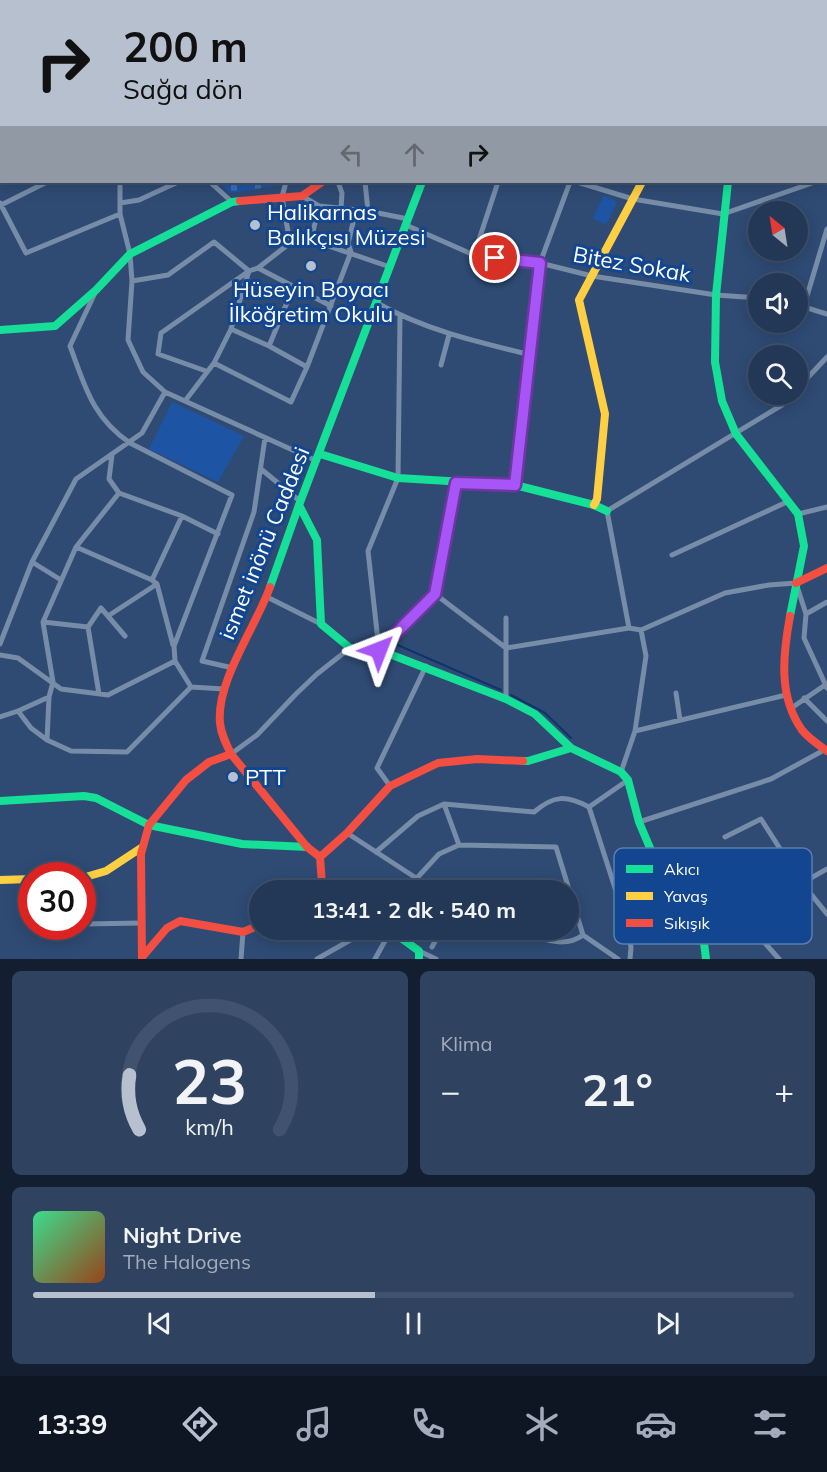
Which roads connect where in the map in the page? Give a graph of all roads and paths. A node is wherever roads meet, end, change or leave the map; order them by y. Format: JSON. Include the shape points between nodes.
{"nodes":[{"id":1,"x":45,"y":183,"type":"edge"},
{"id":2,"x":120,"y":183,"type":"edge"},
{"id":3,"x":176,"y":183,"type":"edge"},
{"id":4,"x":211,"y":183,"type":"edge"},
{"id":5,"x":286,"y":183,"type":"edge"},
{"id":6,"x":321,"y":183,"type":"edge"},
{"id":7,"x":338,"y":183,"type":"edge"},
{"id":8,"x":365,"y":183,"type":"edge"},
{"id":9,"x":422,"y":183,"type":"edge"},
{"id":10,"x":498,"y":183,"type":"edge"},
{"id":11,"x":570,"y":183,"type":"edge"},
{"id":12,"x":580,"y":183,"type":"edge"},
{"id":13,"x":641,"y":183,"type":"edge"},
{"id":14,"x":728,"y":183,"type":"edge"},
{"id":15,"x":812,"y":183,"type":"edge"},
{"id":16,"x":302,"y":196,"type":"junction"},
{"id":17,"x":282,"y":198,"type":"junction"},
{"id":18,"x":633,"y":199,"type":"junction"},
{"id":19,"x":232,"y":202,"type":"junction"},
{"id":20,"x":120,"y":203,"type":"junction"},
{"id":21,"x":1,"y":204,"type":"edge"},
{"id":22,"x":319,"y":206,"type":"junction"},
{"id":23,"x":341,"y":208,"type":"junction"},
{"id":24,"x":356,"y":210,"type":"junction"},
{"id":25,"x":369,"y":211,"type":"junction"},
{"id":26,"x":120,"y":214,"type":"junction"},
{"id":27,"x":723,"y":214,"type":"junction"},
{"id":28,"x":407,"y":222,"type":"junction"},
{"id":29,"x":827,"y":229,"type":"edge"},
{"id":30,"x":311,"y":240,"type":"junction"},
{"id":31,"x":290,"y":243,"type":"junction"},
{"id":32,"x":351,"y":252,"type":"junction"},
{"id":33,"x":130,"y":254,"type":"junction"},
{"id":34,"x":474,"y":255,"type":"junction"},
{"id":35,"x":540,"y":263,"type":"junction"},
{"id":36,"x":390,"y":267,"type":"junction"},
{"id":37,"x":258,"y":268,"type":"junction"},
{"id":38,"x":249,"y":271,"type":"junction"},
{"id":39,"x":592,"y":276,"type":"junction"},
{"id":40,"x":132,"y":281,"type":"junction"},
{"id":41,"x":808,"y":285,"type":"edge"},
{"id":42,"x":293,"y":288,"type":"junction"},
{"id":43,"x":96,"y":290,"type":"junction"},
{"id":44,"x":716,"y":295,"type":"junction"},
{"id":45,"x":748,"y":297,"type":"edge"},
{"id":46,"x":377,"y":303,"type":"junction"},
{"id":47,"x":331,"y":306,"type":"junction"},
{"id":48,"x":808,"y":307,"type":"edge"},
{"id":49,"x":827,"y":314,"type":"edge"},
{"id":50,"x":400,"y":316,"type":"junction"},
{"id":51,"x":231,"y":329,"type":"junction"},
{"id":52,"x":0,"y":330,"type":"edge"},
{"id":53,"x":449,"y":335,"type":"junction"},
{"id":54,"x":269,"y":346,"type":"junction"},
{"id":55,"x":531,"y":355,"type":"junction"},
{"id":56,"x":827,"y":357,"type":"edge"},
{"id":57,"x":214,"y":363,"type":"junction"},
{"id":58,"x":441,"y":365,"type":"dead end"},
{"id":59,"x":307,"y":367,"type":"junction"},
{"id":60,"x":206,"y":371,"type":"junction"},
{"id":61,"x":808,"y":377,"type":"edge"},
{"id":62,"x":165,"y":392,"type":"junction"},
{"id":63,"x":185,"y":401,"type":"junction"},
{"id":64,"x":782,"y":405,"type":"edge"},
{"id":65,"x":736,"y":434,"type":"junction"},
{"id":66,"x":265,"y":438,"type":"junction"},
{"id":67,"x":130,"y":443,"type":"junction"},
{"id":68,"x":112,"y":455,"type":"junction"},
{"id":69,"x":318,"y":458,"type":"junction"},
{"id":70,"x":261,"y":469,"type":"junction"},
{"id":71,"x":398,"y":478,"type":"junction"},
{"id":72,"x":456,"y":483,"type":"junction"},
{"id":73,"x":515,"y":485,"type":"junction"},
{"id":74,"x":119,"y":493,"type":"junction"},
{"id":75,"x":789,"y":501,"type":"junction"},
{"id":76,"x":300,"y":504,"type":"junction"},
{"id":77,"x":594,"y":505,"type":"junction"},
{"id":78,"x":827,"y":507,"type":"edge"},
{"id":79,"x":607,"y":511,"type":"junction"},
{"id":80,"x":798,"y":514,"type":"junction"},
{"id":81,"x":182,"y":516,"type":"junction"},
{"id":82,"x":218,"y":534,"type":"junction"},
{"id":83,"x":76,"y":547,"type":"junction"},
{"id":84,"x":672,"y":555,"type":"dead end"},
{"id":85,"x":32,"y":562,"type":"junction"},
{"id":86,"x":827,"y":568,"type":"edge"},
{"id":87,"x":61,"y":580,"type":"junction"},
{"id":88,"x":154,"y":582,"type":"junction"},
{"id":89,"x":796,"y":583,"type":"junction"},
{"id":90,"x":435,"y":594,"type":"junction"},
{"id":91,"x":267,"y":597,"type":"junction"},
{"id":92,"x":827,"y":602,"type":"edge"},
{"id":93,"x":806,"y":614,"type":"junction"},
{"id":94,"x":108,"y":616,"type":"junction"},
{"id":95,"x":506,"y":618,"type":"dead end"},
{"id":96,"x":43,"y":621,"type":"junction"},
{"id":97,"x":321,"y":624,"type":"junction"},
{"id":98,"x":88,"y":627,"type":"junction"},
{"id":99,"x":628,"y":628,"type":"junction"},
{"id":100,"x":641,"y":630,"type":"junction"},
{"id":101,"x":125,"y":636,"type":"dead end"},
{"id":102,"x":0,"y":644,"type":"edge"},
{"id":103,"x":174,"y":646,"type":"junction"},
{"id":104,"x":350,"y":648,"type":"junction"},
{"id":105,"x":506,"y":648,"type":"junction"},
{"id":106,"x":379,"y":650,"type":"junction"},
{"id":107,"x":0,"y":655,"type":"edge"},
{"id":108,"x":175,"y":661,"type":"junction"},
{"id":109,"x":426,"y":666,"type":"junction"},
{"id":110,"x":233,"y":668,"type":"junction"},
{"id":111,"x":53,"y":682,"type":"junction"},
{"id":112,"x":826,"y":686,"type":"edge"},
{"id":113,"x":192,"y":687,"type":"junction"},
{"id":114,"x":224,"y":689,"type":"junction"},
{"id":115,"x":675,"y":693,"type":"dead end"},
{"id":116,"x":99,"y":694,"type":"junction"},
{"id":117,"x":786,"y":695,"type":"junction"},
{"id":118,"x":49,"y":698,"type":"junction"},
{"id":119,"x":804,"y":698,"type":"junction"},
{"id":120,"x":506,"y":699,"type":"junction"},
{"id":121,"x":789,"y":709,"type":"junction"},
{"id":122,"x":18,"y":711,"type":"junction"},
{"id":123,"x":0,"y":717,"type":"edge"},
{"id":124,"x":680,"y":720,"type":"junction"},
{"id":125,"x":827,"y":721,"type":"edge"},
{"id":126,"x":635,"y":731,"type":"junction"},
{"id":127,"x":47,"y":740,"type":"junction"},
{"id":128,"x":571,"y":748,"type":"junction"},
{"id":129,"x":826,"y":750,"type":"edge"},
{"id":130,"x":231,"y":754,"type":"junction"},
{"id":131,"x":621,"y":772,"type":"junction"},
{"id":132,"x":628,"y":780,"type":"junction"},
{"id":133,"x":390,"y":786,"type":"junction"},
{"id":134,"x":0,"y":801,"type":"edge"},
{"id":135,"x":444,"y":804,"type":"junction"},
{"id":136,"x":589,"y":807,"type":"junction"},
{"id":137,"x":639,"y":822,"type":"junction"},
{"id":138,"x":149,"y":825,"type":"junction"},
{"id":139,"x":347,"y":833,"type":"junction"},
{"id":140,"x":725,"y":837,"type":"dead end"},
{"id":141,"x":459,"y":845,"type":"junction"},
{"id":142,"x":307,"y":847,"type":"junction"},
{"id":143,"x":141,"y":848,"type":"junction"},
{"id":144,"x":650,"y":848,"type":"edge"},
{"id":145,"x":780,"y":848,"type":"edge"},
{"id":146,"x":376,"y":852,"type":"junction"},
{"id":147,"x":320,"y":857,"type":"junction"},
{"id":148,"x":827,"y":869,"type":"edge"},
{"id":149,"x":96,"y":876,"type":"edge"},
{"id":150,"x":812,"y":877,"type":"edge"},
{"id":151,"x":18,"y":879,"type":"edge"},
{"id":152,"x":416,"y":879,"type":"joint"},
{"id":153,"x":0,"y":880,"type":"edge"},
{"id":154,"x":322,"y":880,"type":"edge"},
{"id":155,"x":614,"y":885,"type":"edge"},
{"id":156,"x":812,"y":895,"type":"edge"},
{"id":157,"x":827,"y":914,"type":"edge"},
{"id":158,"x":143,"y":923,"type":"junction"},
{"id":159,"x":96,"y":924,"type":"edge"},
{"id":160,"x":249,"y":930,"type":"edge"},
{"id":161,"x":243,"y":932,"type":"junction"},
{"id":162,"x":583,"y":935,"type":"junction"},
{"id":163,"x":579,"y":937,"type":"edge"},
{"id":164,"x":350,"y":940,"type":"edge"},
{"id":165,"x":385,"y":940,"type":"edge"},
{"id":166,"x":402,"y":940,"type":"edge"},
{"id":167,"x":436,"y":940,"type":"edge"},
{"id":168,"x":551,"y":940,"type":"edge"},
{"id":169,"x":572,"y":940,"type":"edge"},
{"id":170,"x":630,"y":944,"type":"edge"},
{"id":171,"x":704,"y":944,"type":"edge"},
{"id":172,"x":766,"y":944,"type":"edge"},
{"id":173,"x":432,"y":947,"type":"dead end"},
{"id":174,"x":419,"y":955,"type":"edge"},
{"id":175,"x":142,"y":957,"type":"edge"},
{"id":176,"x":241,"y":959,"type":"edge"},
{"id":177,"x":317,"y":959,"type":"edge"},
{"id":178,"x":375,"y":959,"type":"edge"},
{"id":179,"x":436,"y":959,"type":"edge"},
{"id":180,"x":618,"y":959,"type":"edge"},
{"id":181,"x":630,"y":959,"type":"edge"},
{"id":182,"x":706,"y":959,"type":"edge"},
{"id":183,"x":779,"y":959,"type":"edge"}],
"edges":[{"from":1,"to":21,"type":"street"},
{"from":2,"to":20,"type":"street"},
{"from":3,"to":20,"type":"street","via":[[139,200]]},
{"from":4,"to":19,"type":"street"},
{"from":5,"to":17,"type":"street"},
{"from":6,"to":16,"type":"main road"},
{"from":7,"to":23,"type":"street"},
{"from":8,"to":25,"type":"street"},
{"from":9,"to":28,"type":"main road","name":"ismet inönü Caddesi"},
{"from":10,"to":34,"type":"street"},
{"from":11,"to":35,"type":"street"},
{"from":12,"to":18,"type":"street"},
{"from":13,"to":18,"type":"main road"},
{"from":14,"to":27,"type":"main road"},
{"from":15,"to":27,"type":"street"},
{"from":16,"to":17,"type":"main road"},
{"from":16,"to":22,"type":"street"},
{"from":17,"to":19,"type":"main road"},
{"from":17,"to":31,"type":"street"},
{"from":18,"to":27,"type":"street"},
{"from":18,"to":39,"type":"main road"},
{"from":19,"to":33,"type":"main road"},
{"from":20,"to":26,"type":"street"},
{"from":21,"to":26,"type":"street","via":[[26,253]]},
{"from":22,"to":23,"type":"street","name":"Bitez Sokak"},
{"from":22,"to":30,"type":"street"},
{"from":23,"to":24,"type":"street","name":"Bitez Sokak"},
{"from":24,"to":25,"type":"street","name":"Bitez Sokak"},
{"from":24,"to":32,"type":"street","via":[[348,244]]},
{"from":25,"to":28,"type":"street","name":"Bitez Sokak"},
{"from":26,"to":33,"type":"street"},
{"from":27,"to":44,"type":"main road"},
{"from":28,"to":34,"type":"street","name":"Bitez Sokak"},
{"from":28,"to":36,"type":"main road","name":"ismet inönü Caddesi"},
{"from":29,"to":41,"type":"street"},
{"from":30,"to":31,"type":"street"},
{"from":30,"to":32,"type":"street"},
{"from":31,"to":37,"type":"street"},
{"from":32,"to":36,"type":"street"},
{"from":32,"to":47,"type":"street"},
{"from":33,"to":40,"type":"street"},
{"from":33,"to":43,"type":"main road"},
{"from":34,"to":35,"type":"street","name":"Bitez Sokak"},
{"from":35,"to":39,"type":"street","name":"Bitez Sokak"},
{"from":35,"to":55,"type":"street"},
{"from":36,"to":46,"type":"main road","name":"ismet inönü Caddesi"},
{"from":37,"to":38,"type":"street"},
{"from":37,"to":42,"type":"street"},
{"from":38,"to":40,"type":"street","via":[[214,242],[168,275]]},
{"from":38,"to":51,"type":"street"},
{"from":38,"to":60,"type":"street","via":[[161,333],[158,354]]},
{"from":39,"to":44,"type":"street","name":"Bitez Sokak"},
{"from":39,"to":77,"type":"main road","via":[[579,300],[605,414]]},
{"from":40,"to":62,"type":"street","via":[[128,340],[143,372]]},
{"from":42,"to":47,"type":"street"},
{"from":42,"to":54,"type":"street"},
{"from":43,"to":52,"type":"main road","via":[[55,326]]},
{"from":43,"to":67,"type":"street","via":[[70,346],[90,400],[115,433]]},
{"from":44,"to":45,"type":"street","name":"Bitez Sokak"},
{"from":44,"to":65,"type":"main road","via":[[715,362],[722,401]]},
{"from":46,"to":50,"type":"street"},
{"from":46,"to":69,"type":"main road","name":"ismet inönü Caddesi"},
{"from":47,"to":59,"type":"street"},
{"from":48,"to":49,"type":"street"},
{"from":50,"to":53,"type":"street"},
{"from":50,"to":71,"type":"street"},
{"from":51,"to":54,"type":"street"},
{"from":51,"to":57,"type":"street"},
{"from":53,"to":55,"type":"street"},
{"from":53,"to":58,"type":"street"},
{"from":54,"to":59,"type":"street"},
{"from":55,"to":73,"type":"street"},
{"from":56,"to":61,"type":"street"},
{"from":57,"to":59,"type":"street","via":[[291,402]]},
{"from":57,"to":60,"type":"street"},
{"from":60,"to":63,"type":"street"},
{"from":62,"to":63,"type":"street"},
{"from":62,"to":67,"type":"street","via":[[142,433]]},
{"from":63,"to":66,"type":"street"},
{"from":64,"to":65,"type":"street"},
{"from":65,"to":75,"type":"main road"},
{"from":65,"to":79,"type":"street"},
{"from":66,"to":69,"type":"street"},
{"from":66,"to":70,"type":"street"},
{"from":67,"to":68,"type":"street"},
{"from":67,"to":82,"type":"street","via":[[232,495]]},
{"from":68,"to":74,"type":"street","via":[[109,479]]},
{"from":68,"to":85,"type":"street","via":[[76,479]]},
{"from":69,"to":71,"type":"main road"},
{"from":69,"to":76,"type":"main road","name":"ismet inönü Caddesi"},
{"from":70,"to":76,"type":"street"},
{"from":70,"to":110,"type":"street","via":[[254,512],[201,661]]},
{"from":71,"to":72,"type":"main road"},
{"from":71,"to":106,"type":"street","via":[[368,551]]},
{"from":72,"to":73,"type":"main road"},
{"from":72,"to":90,"type":"street"},
{"from":73,"to":77,"type":"main road"},
{"from":74,"to":81,"type":"street"},
{"from":74,"to":83,"type":"street"},
{"from":75,"to":80,"type":"main road"},
{"from":75,"to":84,"type":"street"},
{"from":76,"to":91,"type":"main road","name":"ismet inönü Caddesi"},
{"from":76,"to":97,"type":"main road","via":[[317,540]]},
{"from":77,"to":79,"type":"main road"},
{"from":78,"to":80,"type":"street"},
{"from":79,"to":99,"type":"street"},
{"from":80,"to":89,"type":"main road","via":[[804,546]]},
{"from":81,"to":82,"type":"street"},
{"from":81,"to":88,"type":"street"},
{"from":82,"to":103,"type":"street"},
{"from":83,"to":87,"type":"street"},
{"from":83,"to":88,"type":"street"},
{"from":85,"to":87,"type":"street"},
{"from":85,"to":102,"type":"street"},
{"from":86,"to":89,"type":"main road"},
{"from":87,"to":96,"type":"street"},
{"from":88,"to":94,"type":"street"},
{"from":88,"to":103,"type":"street"},
{"from":89,"to":93,"type":"street"},
{"from":89,"to":100,"type":"street","via":[[725,593]]},
{"from":89,"to":117,"type":"main road","via":[[785,644]]},
{"from":90,"to":105,"type":"street"},
{"from":90,"to":106,"type":"street"},
{"from":91,"to":97,"type":"street"},
{"from":91,"to":110,"type":"main road","name":"ismet inönü Caddesi"},
{"from":92,"to":93,"type":"street"},
{"from":93,"to":112,"type":"street","via":[[804,638]]},
{"from":94,"to":98,"type":"street","via":[[101,608]]},
{"from":94,"to":101,"type":"street"},
{"from":95,"to":105,"type":"street"},
{"from":96,"to":98,"type":"street"},
{"from":96,"to":111,"type":"street"},
{"from":97,"to":104,"type":"main road"},
{"from":98,"to":116,"type":"street"},
{"from":99,"to":100,"type":"street"},
{"from":99,"to":105,"type":"street"},
{"from":100,"to":126,"type":"street","via":[[646,656]]},
{"from":103,"to":108,"type":"street"},
{"from":104,"to":106,"type":"main road"},
{"from":104,"to":130,"type":"street"},
{"from":105,"to":120,"type":"street"},
{"from":106,"to":109,"type":"main road"},
{"from":107,"to":111,"type":"street","via":[[18,658]]},
{"from":108,"to":113,"type":"street"},
{"from":108,"to":116,"type":"street","via":[[108,695]]},
{"from":109,"to":120,"type":"main road"},
{"from":109,"to":133,"type":"street","via":[[377,768]]},
{"from":110,"to":114,"type":"main road","name":"ismet inönü Caddesi"},
{"from":111,"to":116,"type":"street","via":[[61,689]]},
{"from":111,"to":118,"type":"street"},
{"from":112,"to":119,"type":"street"},
{"from":113,"to":114,"type":"street"},
{"from":113,"to":127,"type":"street","via":[[127,752],[71,751]]},
{"from":114,"to":130,"type":"main road","name":"ismet inönü Caddesi","via":[[220,722]]},
{"from":115,"to":124,"type":"street"},
{"from":117,"to":121,"type":"main road"},
{"from":117,"to":124,"type":"street"},
{"from":118,"to":122,"type":"street"},
{"from":118,"to":127,"type":"street"},
{"from":119,"to":121,"type":"street"},
{"from":119,"to":125,"type":"street"},
{"from":120,"to":128,"type":"main road","via":[[535,714]]},
{"from":121,"to":129,"type":"main road","via":[[803,732]]},
{"from":122,"to":123,"type":"street"},
{"from":122,"to":127,"type":"street"},
{"from":124,"to":126,"type":"street"},
{"from":126,"to":131,"type":"street"},
{"from":128,"to":131,"type":"main road"},
{"from":128,"to":133,"type":"main road","via":[[528,761],[477,759],[438,763]]},
{"from":129,"to":137,"type":"street","via":[[771,779]]},
{"from":130,"to":138,"type":"main road","via":[[209,762],[186,780]]},
{"from":130,"to":142,"type":"main road","name":"ismet inönü Caddesi"},
{"from":131,"to":132,"type":"main road"},
{"from":132,"to":136,"type":"street"},
{"from":132,"to":137,"type":"main road"},
{"from":133,"to":139,"type":"main road"},
{"from":134,"to":138,"type":"main road","via":[[86,795]]},
{"from":135,"to":136,"type":"street","via":[[534,812],[560,797]]},
{"from":135,"to":141,"type":"street"},
{"from":135,"to":146,"type":"street","via":[[418,816]]},
{"from":136,"to":155,"type":"street"},
{"from":137,"to":144,"type":"main road"},
{"from":138,"to":142,"type":"main road","via":[[242,844]]},
{"from":138,"to":143,"type":"main road"},
{"from":139,"to":146,"type":"street"},
{"from":139,"to":147,"type":"main road"},
{"from":140,"to":145,"type":"street","via":[[761,819]]},
{"from":141,"to":152,"type":"street","via":[[439,854]]},
{"from":141,"to":162,"type":"street","via":[[556,847]]},
{"from":142,"to":147,"type":"main road","name":"ismet inönü Caddesi"},
{"from":143,"to":149,"type":"main road","via":[[110,871]]},
{"from":143,"to":158,"type":"main road"},
{"from":146,"to":152,"type":"street"},
{"from":147,"to":154,"type":"main road"},
{"from":148,"to":150,"type":"street"},
{"from":151,"to":153,"type":"main road"},
{"from":156,"to":157,"type":"street"},
{"from":158,"to":159,"type":"street"},
{"from":158,"to":175,"type":"main road"},
{"from":160,"to":161,"type":"main road"},
{"from":161,"to":175,"type":"main road","via":[[180,921],[167,928]]},
{"from":161,"to":176,"type":"street"},
{"from":162,"to":163,"type":"street"},
{"from":162,"to":180,"type":"street"},
{"from":164,"to":177,"type":"street"},
{"from":165,"to":178,"type":"street"},
{"from":166,"to":174,"type":"main road"},
{"from":167,"to":173,"type":"street"},
{"from":168,"to":169,"type":"street"},
{"from":170,"to":181,"type":"street"},
{"from":171,"to":182,"type":"main road"},
{"from":172,"to":183,"type":"street"},
{"from":174,"to":179,"type":"street"}]}
